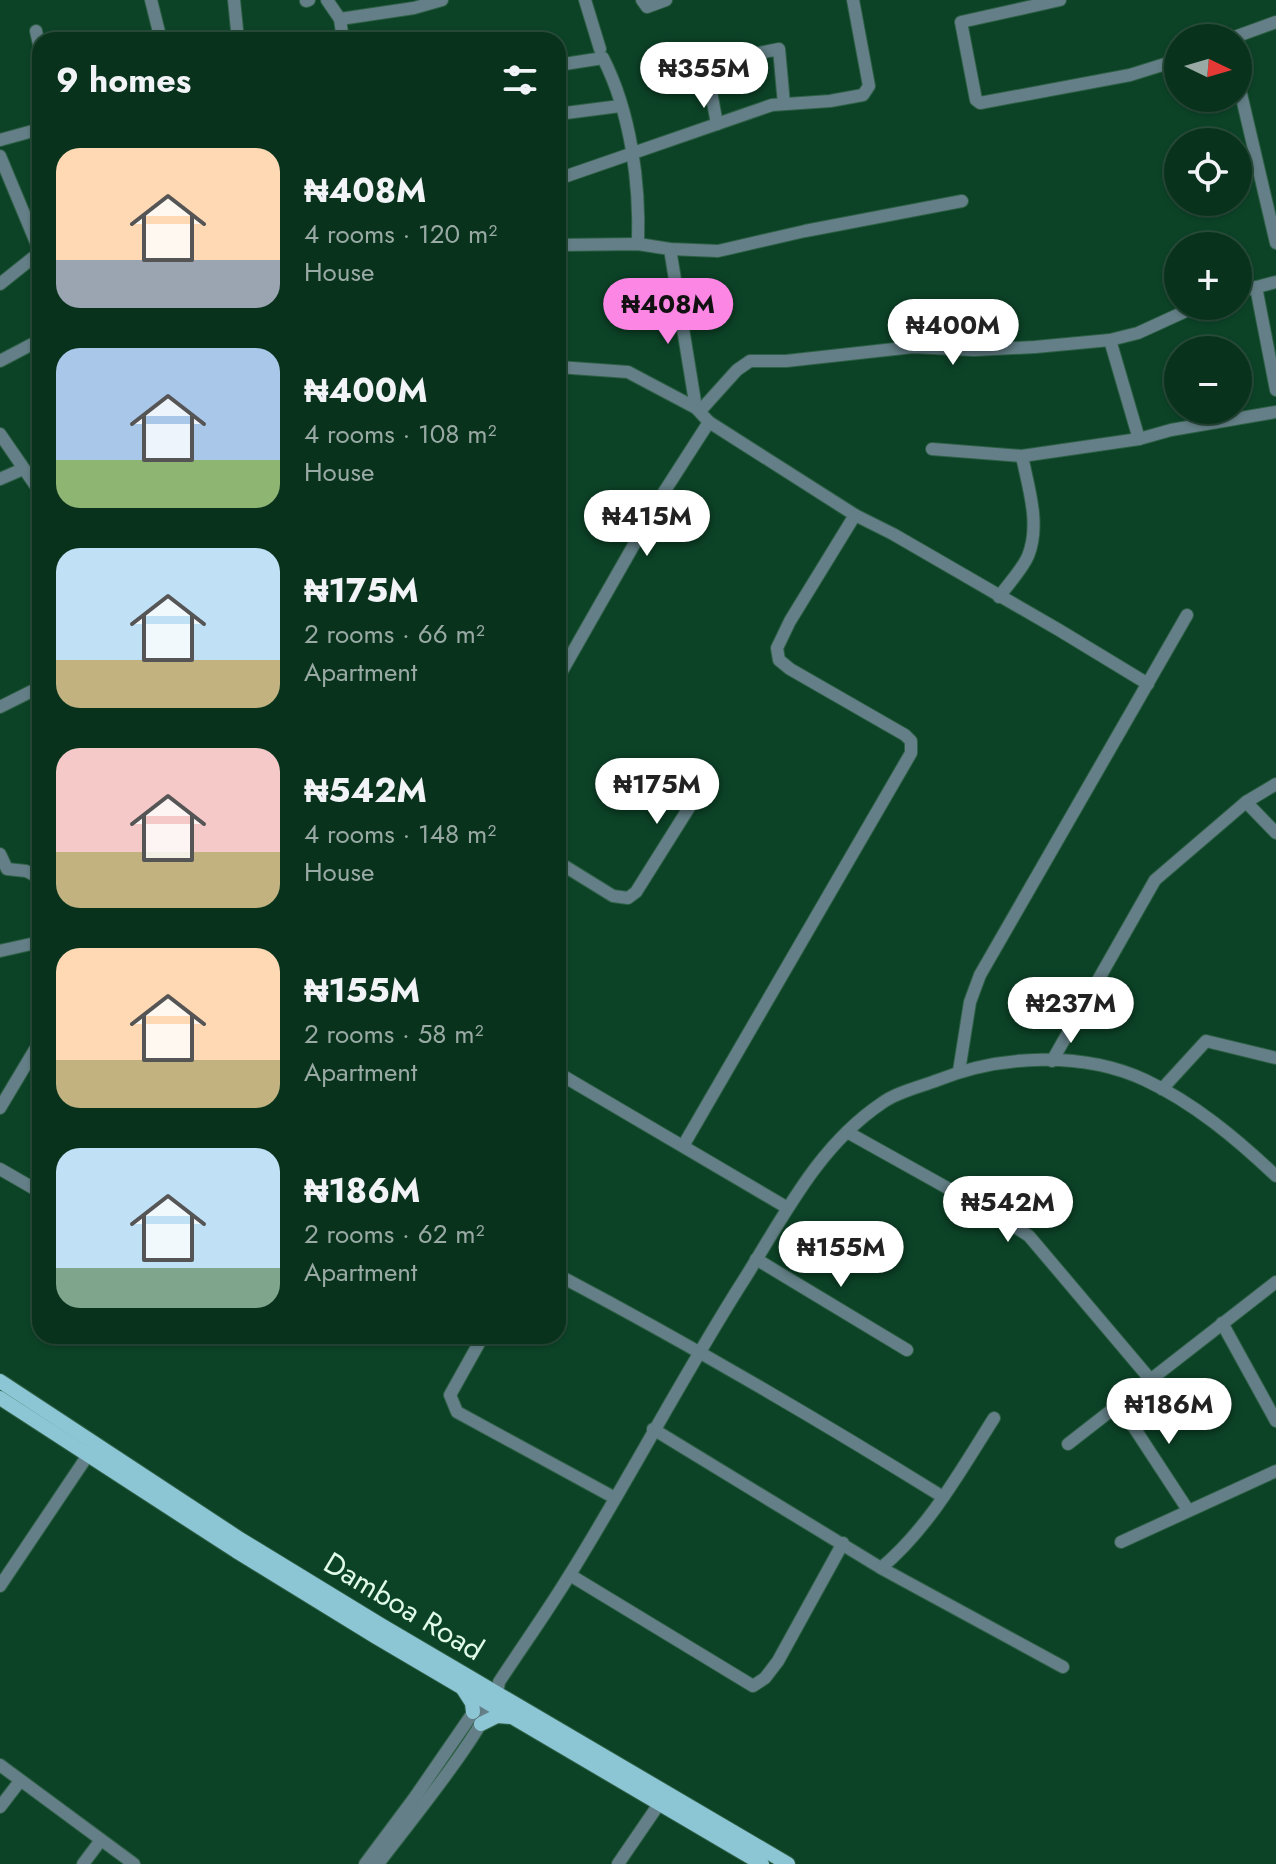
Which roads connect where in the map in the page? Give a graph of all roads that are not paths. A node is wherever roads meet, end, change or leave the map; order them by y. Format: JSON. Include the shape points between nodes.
{"nodes":[{"id":1,"x":151,"y":0,"type":"edge"},
{"id":2,"x":234,"y":0,"type":"edge"},
{"id":3,"x":327,"y":0,"type":"edge"},
{"id":4,"x":442,"y":0,"type":"edge"},
{"id":5,"x":585,"y":0,"type":"edge"},
{"id":6,"x":642,"y":0,"type":"edge"},
{"id":7,"x":666,"y":0,"type":"edge"},
{"id":8,"x":853,"y":0,"type":"edge"},
{"id":9,"x":1060,"y":0,"type":"edge"},
{"id":10,"x":1045,"y":2,"type":"edge"},
{"id":11,"x":340,"y":19,"type":"junction"},
{"id":12,"x":1276,"y":22,"type":"edge"},
{"id":13,"x":1252,"y":31,"type":"edge"},
{"id":14,"x":159,"y":32,"type":"edge"},
{"id":15,"x":237,"y":32,"type":"edge"},
{"id":16,"x":342,"y":32,"type":"edge"},
{"id":17,"x":600,"y":49,"type":"dead end"},
{"id":18,"x":566,"y":64,"type":"edge"},
{"id":19,"x":1164,"y":64,"type":"edge"},
{"id":20,"x":784,"y":104,"type":"junction"},
{"id":21,"x":620,"y":106,"type":"junction"},
{"id":22,"x":1245,"y":112,"type":"edge"},
{"id":23,"x":566,"y":113,"type":"edge"},
{"id":24,"x":717,"y":124,"type":"junction"},
{"id":25,"x":32,"y":131,"type":"edge"},
{"id":26,"x":0,"y":140,"type":"edge"},
{"id":27,"x":632,"y":155,"type":"junction"},
{"id":28,"x":0,"y":156,"type":"edge"},
{"id":29,"x":566,"y":176,"type":"edge"},
{"id":30,"x":962,"y":201,"type":"dead end"},
{"id":31,"x":32,"y":233,"type":"edge"},
{"id":32,"x":1276,"y":243,"type":"edge"},
{"id":33,"x":638,"y":244,"type":"junction"},
{"id":34,"x":566,"y":245,"type":"edge"},
{"id":35,"x":670,"y":249,"type":"junction"},
{"id":36,"x":32,"y":258,"type":"edge"},
{"id":37,"x":1276,"y":282,"type":"edge"},
{"id":38,"x":0,"y":284,"type":"edge"},
{"id":39,"x":1256,"y":287,"type":"junction"},
{"id":40,"x":1252,"y":288,"type":"edge"},
{"id":41,"x":1166,"y":320,"type":"edge"},
{"id":42,"x":1110,"y":340,"type":"junction"},
{"id":43,"x":32,"y":344,"type":"edge"},
{"id":44,"x":0,"y":361,"type":"edge"},
{"id":45,"x":566,"y":368,"type":"edge"},
{"id":46,"x":1276,"y":390,"type":"edge"},
{"id":47,"x":698,"y":409,"type":"junction"},
{"id":48,"x":1276,"y":412,"type":"edge"},
{"id":49,"x":709,"y":422,"type":"junction"},
{"id":50,"x":0,"y":434,"type":"edge"},
{"id":51,"x":1139,"y":439,"type":"junction"},
{"id":52,"x":932,"y":449,"type":"dead end"},
{"id":53,"x":1022,"y":456,"type":"junction"},
{"id":54,"x":23,"y":469,"type":"junction"},
{"id":55,"x":0,"y":479,"type":"edge"},
{"id":56,"x":32,"y":481,"type":"edge"},
{"id":57,"x":855,"y":515,"type":"junction"},
{"id":58,"x":999,"y":597,"type":"junction"},
{"id":59,"x":1187,"y":615,"type":"dead end"},
{"id":60,"x":566,"y":664,"type":"edge"},
{"id":61,"x":1148,"y":684,"type":"junction"},
{"id":62,"x":32,"y":691,"type":"edge"},
{"id":63,"x":0,"y":707,"type":"edge"},
{"id":64,"x":707,"y":779,"type":"dead end"},
{"id":65,"x":1276,"y":784,"type":"edge"},
{"id":66,"x":1246,"y":802,"type":"junction"},
{"id":67,"x":1276,"y":833,"type":"edge"},
{"id":68,"x":0,"y":854,"type":"edge"},
{"id":69,"x":566,"y":869,"type":"edge"},
{"id":70,"x":32,"y":874,"type":"edge"},
{"id":71,"x":32,"y":944,"type":"edge"},
{"id":72,"x":0,"y":951,"type":"edge"},
{"id":73,"x":32,"y":1054,"type":"edge"},
{"id":74,"x":1276,"y":1058,"type":"edge"},
{"id":75,"x":1052,"y":1061,"type":"junction"},
{"id":76,"x":959,"y":1071,"type":"junction"},
{"id":77,"x":566,"y":1078,"type":"edge"},
{"id":78,"x":1162,"y":1089,"type":"junction"},
{"id":79,"x":0,"y":1108,"type":"edge"},
{"id":80,"x":847,"y":1132,"type":"junction"},
{"id":81,"x":683,"y":1146,"type":"junction"},
{"id":82,"x":0,"y":1169,"type":"edge"},
{"id":83,"x":1276,"y":1176,"type":"edge"},
{"id":84,"x":32,"y":1187,"type":"edge"},
{"id":85,"x":786,"y":1207,"type":"junction"},
{"id":86,"x":756,"y":1259,"type":"junction"},
{"id":87,"x":566,"y":1279,"type":"edge"},
{"id":88,"x":1276,"y":1282,"type":"edge"},
{"id":89,"x":1222,"y":1323,"type":"junction"},
{"id":90,"x":479,"y":1344,"type":"edge"},
{"id":91,"x":699,"y":1350,"type":"junction"},
{"id":92,"x":907,"y":1350,"type":"dead end"},
{"id":93,"x":1150,"y":1379,"type":"junction"},
{"id":94,"x":0,"y":1381,"type":"edge"},
{"id":95,"x":0,"y":1398,"type":"edge"},
{"id":96,"x":1118,"y":1403,"type":"junction"},
{"id":97,"x":994,"y":1418,"type":"dead end"},
{"id":98,"x":1276,"y":1421,"type":"edge"},
{"id":99,"x":653,"y":1429,"type":"junction"},
{"id":100,"x":1068,"y":1444,"type":"dead end"},
{"id":101,"x":92,"y":1449,"type":"junction"},
{"id":102,"x":1276,"y":1471,"type":"edge"},
{"id":103,"x":943,"y":1497,"type":"junction"},
{"id":104,"x":615,"y":1498,"type":"junction"},
{"id":105,"x":1188,"y":1510,"type":"junction"},
{"id":106,"x":1121,"y":1542,"type":"dead end"},
{"id":107,"x":843,"y":1543,"type":"junction"},
{"id":108,"x":881,"y":1568,"type":"junction"},
{"id":109,"x":570,"y":1575,"type":"junction"},
{"id":110,"x":0,"y":1586,"type":"edge"},
{"id":111,"x":1063,"y":1667,"type":"dead end"},
{"id":112,"x":457,"y":1683,"type":"junction"},
{"id":113,"x":492,"y":1693,"type":"junction"},
{"id":114,"x":477,"y":1718,"type":"junction"},
{"id":115,"x":514,"y":1718,"type":"junction"},
{"id":116,"x":0,"y":1765,"type":"edge"},
{"id":117,"x":20,"y":1781,"type":"junction"},
{"id":118,"x":659,"y":1804,"type":"junction"},
{"id":119,"x":0,"y":1807,"type":"edge"},
{"id":120,"x":101,"y":1840,"type":"junction"},
{"id":121,"x":83,"y":1864,"type":"edge"},
{"id":122,"x":134,"y":1864,"type":"edge"},
{"id":123,"x":365,"y":1864,"type":"edge"},
{"id":124,"x":378,"y":1864,"type":"edge"},
{"id":125,"x":618,"y":1864,"type":"edge"},
{"id":126,"x":762,"y":1864,"type":"edge"},
{"id":127,"x":788,"y":1864,"type":"edge"}],
"edges":[{"from":1,"to":14,"type":"street"},
{"from":2,"to":15,"type":"street"},
{"from":3,"to":11,"type":"street"},
{"from":4,"to":11,"type":"street"},
{"from":5,"to":17,"type":"street"},
{"from":6,"to":7,"type":"street","via":[[647,7]]},
{"from":8,"to":20,"type":"street","via":[[869,89],[830,101]]},
{"from":9,"to":10,"type":"street"},
{"from":10,"to":19,"type":"street","via":[[961,22],[980,103]]},
{"from":11,"to":16,"type":"street"},
{"from":12,"to":13,"type":"street"},
{"from":18,"to":21,"type":"street","via":[[603,58]]},
{"from":20,"to":24,"type":"street"},
{"from":20,"to":24,"type":"street","via":[[779,49],[749,55],[707,70]]},
{"from":21,"to":23,"type":"street"},
{"from":21,"to":27,"type":"street"},
{"from":22,"to":32,"type":"street"},
{"from":24,"to":27,"type":"street"},
{"from":25,"to":26,"type":"street"},
{"from":27,"to":29,"type":"street"},
{"from":27,"to":33,"type":"street"},
{"from":28,"to":31,"type":"street"},
{"from":30,"to":35,"type":"street","via":[[718,251]]},
{"from":33,"to":34,"type":"street"},
{"from":33,"to":35,"type":"street"},
{"from":35,"to":47,"type":"street"},
{"from":36,"to":38,"type":"street"},
{"from":37,"to":39,"type":"street"},
{"from":39,"to":40,"type":"street"},
{"from":39,"to":46,"type":"street"},
{"from":41,"to":42,"type":"street"},
{"from":42,"to":47,"type":"street","via":[[974,350],[913,347],[750,361]]},
{"from":42,"to":51,"type":"street"},
{"from":43,"to":44,"type":"street"},
{"from":45,"to":47,"type":"street","via":[[628,372]]},
{"from":47,"to":49,"type":"street"},
{"from":48,"to":51,"type":"street"},
{"from":49,"to":57,"type":"street"},
{"from":49,"to":60,"type":"street"},
{"from":50,"to":54,"type":"street"},
{"from":51,"to":53,"type":"street"},
{"from":52,"to":53,"type":"street"},
{"from":53,"to":58,"type":"street","via":[[1033,536],[1028,557]]},
{"from":54,"to":55,"type":"street"},
{"from":54,"to":56,"type":"street"},
{"from":57,"to":58,"type":"street"},
{"from":57,"to":81,"type":"street","via":[[790,621],[777,648],[779,660],[905,735],[911,753]]},
{"from":58,"to":61,"type":"street"},
{"from":59,"to":61,"type":"street"},
{"from":61,"to":76,"type":"street","via":[[980,975]]},
{"from":62,"to":63,"type":"street"},
{"from":64,"to":69,"type":"street","via":[[628,898],[613,896]]},
{"from":65,"to":66,"type":"street"},
{"from":66,"to":67,"type":"street"},
{"from":66,"to":75,"type":"street","via":[[1155,880]]},
{"from":68,"to":70,"type":"street","via":[[7,869]]},
{"from":71,"to":72,"type":"street"},
{"from":73,"to":79,"type":"street"},
{"from":74,"to":78,"type":"street","via":[[1206,1041]]},
{"from":75,"to":76,"type":"street"},
{"from":75,"to":78,"type":"street","via":[[1110,1068]]},
{"from":76,"to":80,"type":"street","via":[[883,1102]]},
{"from":77,"to":81,"type":"street"},
{"from":78,"to":83,"type":"street","via":[[1218,1125]]},
{"from":80,"to":85,"type":"street"},
{"from":80,"to":93,"type":"street","via":[[1029,1236]]},
{"from":81,"to":85,"type":"street"},
{"from":82,"to":84,"type":"street"},
{"from":85,"to":86,"type":"street"},
{"from":86,"to":91,"type":"street"},
{"from":86,"to":92,"type":"street"},
{"from":87,"to":91,"type":"street"},
{"from":88,"to":89,"type":"street"},
{"from":89,"to":93,"type":"street"},
{"from":89,"to":98,"type":"street"},
{"from":90,"to":104,"type":"street","via":[[450,1395],[457,1412]]},
{"from":91,"to":99,"type":"street"},
{"from":91,"to":103,"type":"street"},
{"from":93,"to":96,"type":"street"},
{"from":94,"to":101,"type":"main road","name":"Damboa Road"},
{"from":95,"to":101,"type":"main road","name":"Damboa Road"},
{"from":96,"to":100,"type":"street"},
{"from":96,"to":105,"type":"street"},
{"from":97,"to":103,"type":"street"},
{"from":99,"to":104,"type":"street"},
{"from":99,"to":107,"type":"street"},
{"from":101,"to":110,"type":"street"},
{"from":101,"to":112,"type":"main road","name":"Damboa Road","via":[[236,1551]]},
{"from":101,"to":113,"type":"main road","name":"Damboa Road"},
{"from":102,"to":105,"type":"street"},
{"from":103,"to":108,"type":"street"},
{"from":104,"to":109,"type":"street"},
{"from":105,"to":106,"type":"street"},
{"from":107,"to":108,"type":"street"},
{"from":107,"to":109,"type":"street","via":[[778,1661],[753,1686]]},
{"from":108,"to":111,"type":"street"},
{"from":109,"to":113,"type":"street"},
{"from":112,"to":113,"type":"main road","name":"Damboa Road"},
{"from":112,"to":114,"type":"main road","via":[[468,1693]]},
{"from":113,"to":114,"type":"street"},
{"from":113,"to":115,"type":"main road","name":"Damboa Road"},
{"from":113,"to":127,"type":"main road","name":"Damboa Road"},
{"from":114,"to":115,"type":"main road"},
{"from":114,"to":123,"type":"street"},
{"from":114,"to":124,"type":"street"},
{"from":115,"to":118,"type":"main road","name":"Damboa Road"},
{"from":116,"to":117,"type":"street"},
{"from":117,"to":119,"type":"street"},
{"from":117,"to":120,"type":"street"},
{"from":118,"to":125,"type":"street"},
{"from":118,"to":126,"type":"main road","name":"Damboa Road"},
{"from":120,"to":121,"type":"street"},
{"from":120,"to":122,"type":"street"}]}
